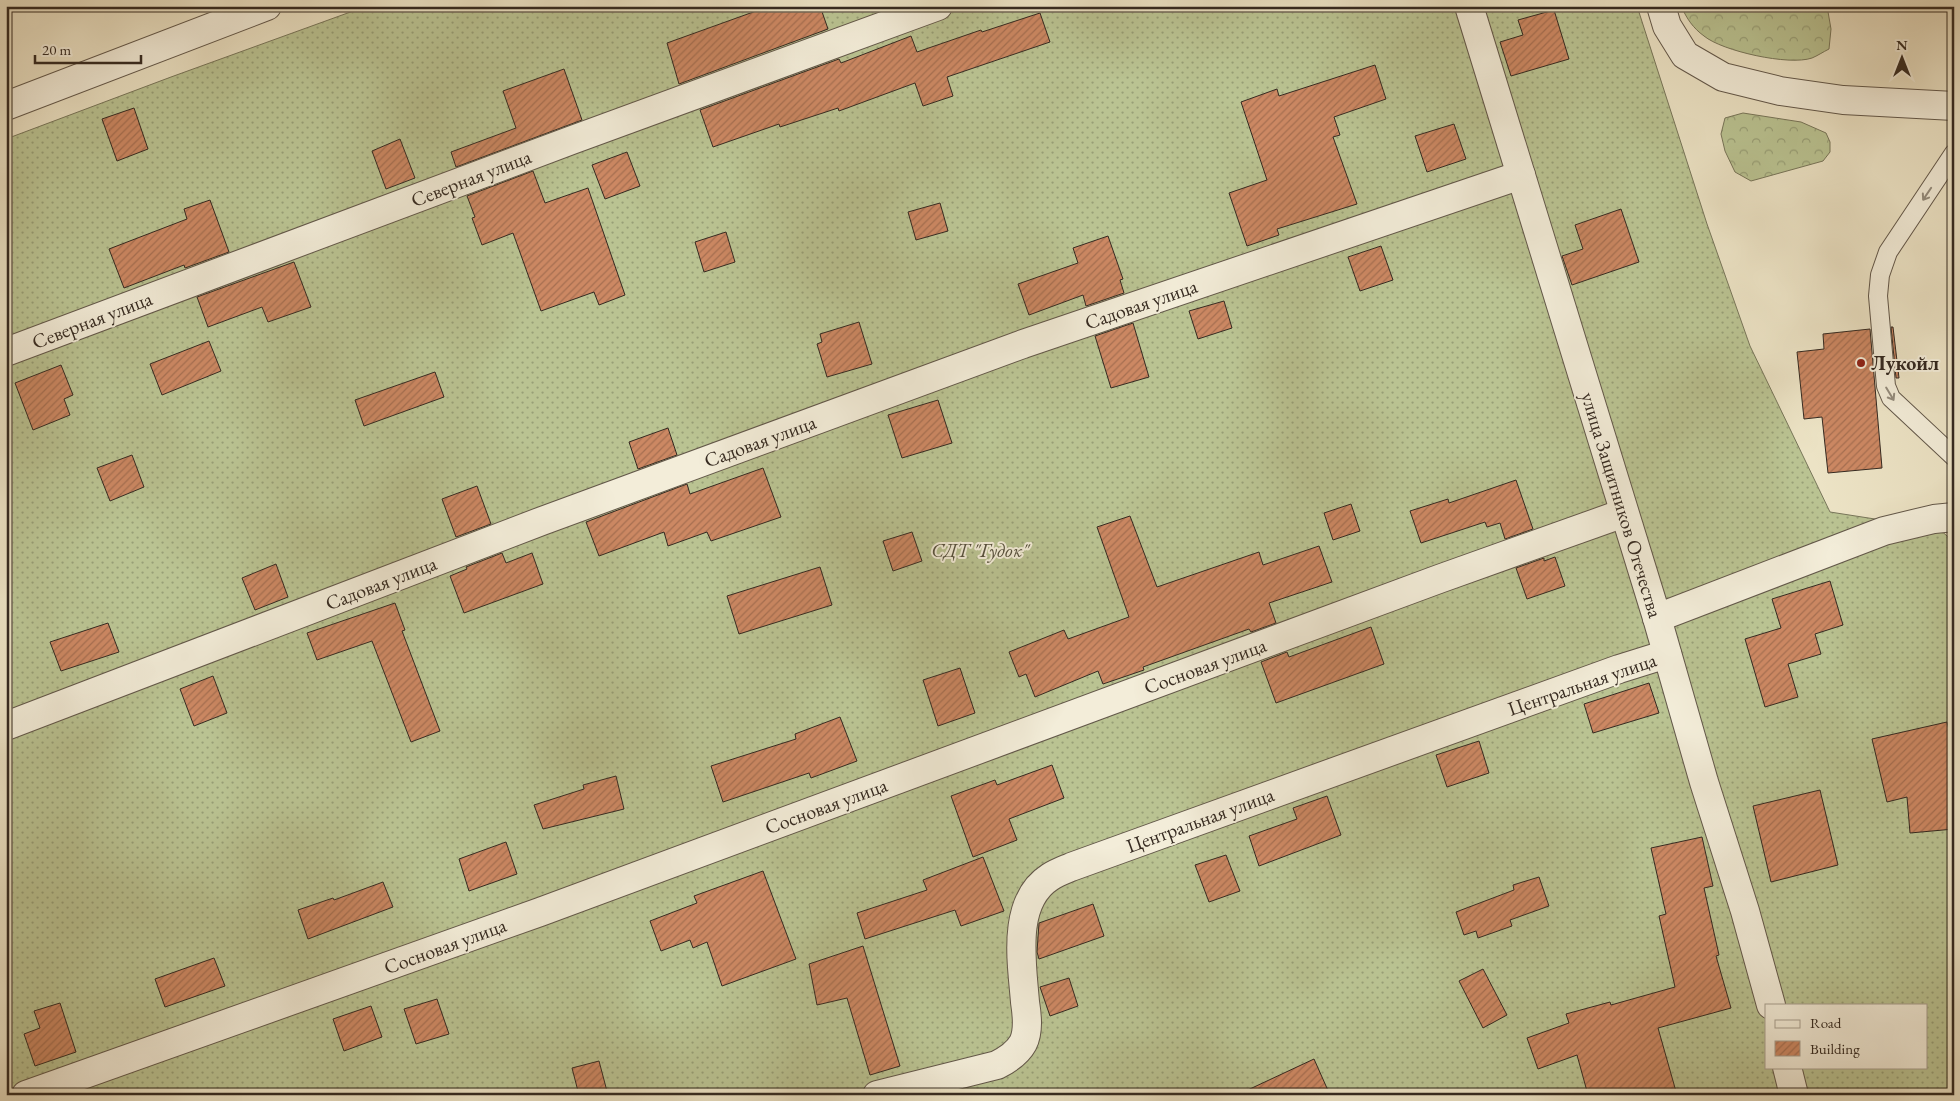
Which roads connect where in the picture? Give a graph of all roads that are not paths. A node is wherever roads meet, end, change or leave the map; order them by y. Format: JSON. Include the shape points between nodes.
{"nodes":[{"id":1,"x":268,"y":6,"type":"edge"},
{"id":2,"x":938,"y":6,"type":"edge"},
{"id":3,"x":1470,"y":6,"type":"edge"},
{"id":4,"x":1660,"y":6,"type":"edge"},
{"id":5,"x":6,"y":106,"type":"edge"},
{"id":6,"x":1954,"y":106,"type":"edge"},
{"id":7,"x":1954,"y":153,"type":"edge"},
{"id":8,"x":1521,"y":175,"type":"junction"},
{"id":9,"x":6,"y":352,"type":"edge"},
{"id":10,"x":1954,"y":457,"type":"edge"},
{"id":11,"x":1624,"y":513,"type":"junction"},
{"id":12,"x":1954,"y":517,"type":"edge"},
{"id":13,"x":1657,"y":618,"type":"junction"},
{"id":14,"x":1667,"y":654,"type":"junction"},
{"id":15,"x":6,"y":726,"type":"edge"},
{"id":16,"x":1771,"y":1004,"type":"edge"},
{"id":17,"x":1787,"y":1068,"type":"edge"},
{"id":18,"x":26,"y":1095,"type":"edge"},
{"id":19,"x":877,"y":1095,"type":"edge"},
{"id":20,"x":1794,"y":1095,"type":"edge"}],
"edges":[{"from":1,"to":5,"type":"street"},
{"from":2,"to":9,"type":"street","name":"Северная улица"},
{"from":3,"to":8,"type":"street","name":"улица Защитников Отечества"},
{"from":4,"to":6,"type":"street","via":[[1666,26],[1685,55],[1723,77],[1843,100]]},
{"from":7,"to":10,"type":"lane","one_way":true,"via":[[1888,252],[1880,275],[1878,296],[1886,386],[1891,398]]},
{"from":8,"to":11,"type":"street","name":"улица Защитников Отечества"},
{"from":8,"to":15,"type":"street","name":"Садовая улица","via":[[1023,344],[542,521]]},
{"from":11,"to":13,"type":"street","name":"улица Защитников Отечества"},
{"from":11,"to":18,"type":"street","name":"Сосновая улица","via":[[540,912]]},
{"from":12,"to":13,"type":"street","via":[[1884,531]]},
{"from":13,"to":14,"type":"street","name":"улица Защитников Отечества"},
{"from":14,"to":16,"type":"street","name":"улица Защитников Отечества"},
{"from":14,"to":19,"type":"street","name":"Центральная улица","via":[[1049,877],[1036,890],[1022,924],[1027,1029],[1023,1043],[1010,1058],[996,1065]]},
{"from":17,"to":20,"type":"street"}]}
